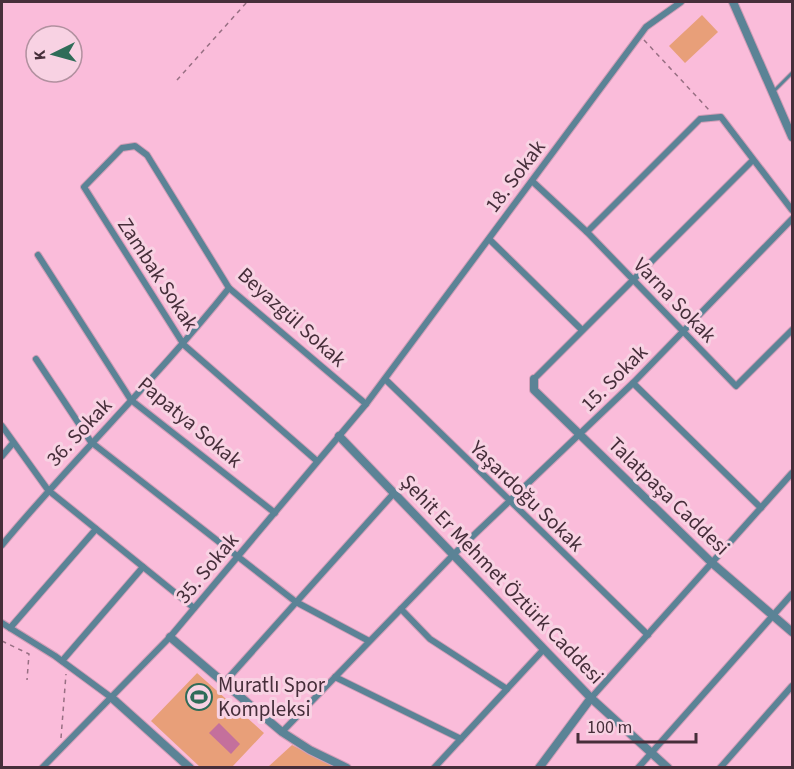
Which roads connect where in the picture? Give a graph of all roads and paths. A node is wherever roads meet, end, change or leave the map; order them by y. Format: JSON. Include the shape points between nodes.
{"nodes":[{"id":1,"x":247,"y":2,"type":"edge"},
{"id":2,"x":681,"y":2,"type":"edge"},
{"id":3,"x":733,"y":2,"type":"edge"},
{"id":4,"x":639,"y":36,"type":"junction"},
{"id":5,"x":792,"y":73,"type":"edge"},
{"id":6,"x":177,"y":80,"type":"dead end"},
{"id":7,"x":773,"y":92,"type":"junction"},
{"id":8,"x":714,"y":117,"type":"junction"},
{"id":9,"x":792,"y":137,"type":"edge"},
{"id":10,"x":752,"y":161,"type":"junction"},
{"id":11,"x":531,"y":181,"type":"junction"},
{"id":12,"x":86,"y":194,"type":"joint"},
{"id":13,"x":792,"y":210,"type":"edge"},
{"id":14,"x":792,"y":219,"type":"edge"},
{"id":15,"x":587,"y":232,"type":"junction"},
{"id":16,"x":489,"y":239,"type":"junction"},
{"id":17,"x":38,"y":255,"type":"dead end"},
{"id":18,"x":633,"y":280,"type":"junction"},
{"id":19,"x":229,"y":288,"type":"junction"},
{"id":20,"x":582,"y":330,"type":"junction"},
{"id":21,"x":792,"y":330,"type":"edge"},
{"id":22,"x":682,"y":332,"type":"junction"},
{"id":23,"x":184,"y":345,"type":"junction"},
{"id":24,"x":36,"y":359,"type":"dead end"},
{"id":25,"x":385,"y":379,"type":"junction"},
{"id":26,"x":534,"y":379,"type":"joint"},
{"id":27,"x":633,"y":383,"type":"junction"},
{"id":28,"x":131,"y":400,"type":"junction"},
{"id":29,"x":366,"y":404,"type":"junction"},
{"id":30,"x":2,"y":426,"type":"edge"},
{"id":31,"x":580,"y":435,"type":"junction"},
{"id":32,"x":339,"y":436,"type":"junction"},
{"id":33,"x":91,"y":442,"type":"junction"},
{"id":34,"x":13,"y":443,"type":"junction"},
{"id":35,"x":2,"y":456,"type":"edge"},
{"id":36,"x":317,"y":460,"type":"junction"},
{"id":37,"x":792,"y":473,"type":"edge"},
{"id":38,"x":48,"y":490,"type":"junction"},
{"id":39,"x":394,"y":493,"type":"junction"},
{"id":40,"x":509,"y":502,"type":"junction"},
{"id":41,"x":761,"y":508,"type":"junction"},
{"id":42,"x":275,"y":513,"type":"junction"},
{"id":43,"x":96,"y":529,"type":"junction"},
{"id":44,"x":2,"y":545,"type":"edge"},
{"id":45,"x":453,"y":555,"type":"junction"},
{"id":46,"x":238,"y":558,"type":"junction"},
{"id":47,"x":712,"y":563,"type":"junction"},
{"id":48,"x":143,"y":567,"type":"junction"},
{"id":49,"x":792,"y":594,"type":"edge"},
{"id":50,"x":296,"y":602,"type":"junction"},
{"id":51,"x":194,"y":608,"type":"junction"},
{"id":52,"x":401,"y":609,"type":"junction"},
{"id":53,"x":774,"y":616,"type":"junction"},
{"id":54,"x":2,"y":623,"type":"edge"},
{"id":55,"x":10,"y":628,"type":"junction"},
{"id":56,"x":792,"y":632,"type":"edge"},
{"id":57,"x":648,"y":634,"type":"junction"},
{"id":58,"x":170,"y":637,"type":"junction"},
{"id":59,"x":2,"y":641,"type":"edge"},
{"id":60,"x":369,"y":641,"type":"junction"},
{"id":61,"x":544,"y":649,"type":"junction"},
{"id":62,"x":64,"y":662,"type":"junction"},
{"id":63,"x":335,"y":677,"type":"junction"},
{"id":64,"x":27,"y":680,"type":"dead end"},
{"id":65,"x":223,"y":684,"type":"junction"},
{"id":66,"x":792,"y":686,"type":"edge"},
{"id":67,"x":507,"y":689,"type":"junction"},
{"id":68,"x":112,"y":698,"type":"junction"},
{"id":69,"x":591,"y":698,"type":"junction"},
{"id":70,"x":282,"y":732,"type":"junction"},
{"id":71,"x":461,"y":739,"type":"junction"},
{"id":72,"x":60,"y":750,"type":"junction"},
{"id":73,"x":652,"y":753,"type":"junction"},
{"id":74,"x":345,"y":767,"type":"edge"},
{"id":75,"x":42,"y":768,"type":"edge"},
{"id":76,"x":190,"y":768,"type":"edge"},
{"id":77,"x":290,"y":768,"type":"edge"},
{"id":78,"x":298,"y":768,"type":"edge"},
{"id":79,"x":434,"y":768,"type":"edge"},
{"id":80,"x":539,"y":768,"type":"edge"},
{"id":81,"x":638,"y":768,"type":"edge"},
{"id":82,"x":668,"y":768,"type":"edge"},
{"id":83,"x":720,"y":768,"type":"edge"}],
"edges":[{"from":1,"to":6,"type":"path"},
{"from":2,"to":4,"type":"street","name":"18. Sokak"},
{"from":3,"to":7,"type":"street"},
{"from":4,"to":8,"type":"path"},
{"from":4,"to":11,"type":"street","name":"18. Sokak"},
{"from":5,"to":7,"type":"lane"},
{"from":7,"to":9,"type":"street"},
{"from":8,"to":10,"type":"street","via":[[721,117]]},
{"from":8,"to":15,"type":"street","via":[[700,118]]},
{"from":10,"to":13,"type":"street"},
{"from":10,"to":18,"type":"street"},
{"from":11,"to":15,"type":"street","name":"Varna Sokak"},
{"from":11,"to":16,"type":"street","name":"18. Sokak"},
{"from":12,"to":19,"type":"street","name":"Beyazgül Sokak","via":[[84,187],[122,148],[135,146],[147,155]]},
{"from":12,"to":23,"type":"street","name":"Zambak Sokak"},
{"from":14,"to":22,"type":"street","name":"15. Sokak"},
{"from":15,"to":18,"type":"street","name":"Varna Sokak"},
{"from":16,"to":20,"type":"street"},
{"from":16,"to":25,"type":"street","name":"18. Sokak"},
{"from":17,"to":28,"type":"street","name":"Papatya Sokak"},
{"from":18,"to":20,"type":"street"},
{"from":18,"to":22,"type":"street","name":"Varna Sokak"},
{"from":19,"to":23,"type":"street","name":"36. Sokak"},
{"from":19,"to":29,"type":"street","name":"Beyazgül Sokak"},
{"from":20,"to":26,"type":"street"},
{"from":21,"to":22,"type":"street","name":"Varna Sokak","via":[[736,386]]},
{"from":22,"to":27,"type":"street","name":"15. Sokak"},
{"from":23,"to":28,"type":"street","name":"36. Sokak"},
{"from":23,"to":36,"type":"street","name":"Zambak Sokak"},
{"from":24,"to":33,"type":"street"},
{"from":25,"to":29,"type":"street","name":"35. Sokak"},
{"from":25,"to":40,"type":"street","name":"Yaşardoğu Sokak"},
{"from":26,"to":31,"type":"street","name":"Talatpaşa Caddesi","via":[[534,390]]},
{"from":27,"to":31,"type":"street","name":"15. Sokak"},
{"from":27,"to":41,"type":"street"},
{"from":28,"to":33,"type":"street","name":"36. Sokak"},
{"from":28,"to":42,"type":"street","name":"Papatya Sokak"},
{"from":29,"to":32,"type":"street","name":"35. Sokak"},
{"from":30,"to":34,"type":"street"},
{"from":31,"to":40,"type":"street","name":"15. Sokak"},
{"from":31,"to":47,"type":"street","name":"Talatpaşa Caddesi"},
{"from":32,"to":36,"type":"street","name":"35. Sokak"},
{"from":32,"to":39,"type":"street","name":"Şehit Er Mehmet Öztürk Caddesi"},
{"from":33,"to":38,"type":"street","name":"36. Sokak"},
{"from":33,"to":46,"type":"street"},
{"from":34,"to":35,"type":"street"},
{"from":34,"to":38,"type":"street"},
{"from":36,"to":42,"type":"street","name":"35. Sokak"},
{"from":37,"to":41,"type":"street"},
{"from":38,"to":43,"type":"street"},
{"from":38,"to":44,"type":"street","name":"36. Sokak"},
{"from":39,"to":45,"type":"street","name":"Şehit Er Mehmet Öztürk Caddesi"},
{"from":39,"to":50,"type":"street"},
{"from":40,"to":45,"type":"street","name":"15. Sokak"},
{"from":40,"to":57,"type":"street","name":"Yaşardoğu Sokak"},
{"from":41,"to":47,"type":"street"},
{"from":42,"to":46,"type":"street","name":"35. Sokak"},
{"from":43,"to":48,"type":"street"},
{"from":43,"to":55,"type":"street"},
{"from":45,"to":52,"type":"street","name":"15. Sokak"},
{"from":45,"to":61,"type":"street","name":"Şehit Er Mehmet Öztürk Caddesi"},
{"from":46,"to":50,"type":"street"},
{"from":46,"to":51,"type":"street","name":"35. Sokak"},
{"from":47,"to":53,"type":"street","name":"Talatpaşa Caddesi"},
{"from":47,"to":57,"type":"street"},
{"from":48,"to":51,"type":"street"},
{"from":48,"to":62,"type":"street"},
{"from":49,"to":53,"type":"street"},
{"from":50,"to":60,"type":"street"},
{"from":50,"to":65,"type":"street"},
{"from":51,"to":58,"type":"street","name":"35. Sokak"},
{"from":52,"to":60,"type":"street","name":"15. Sokak"},
{"from":52,"to":67,"type":"street","via":[[430,639]]},
{"from":53,"to":56,"type":"street","name":"Talatpaşa Caddesi"},
{"from":53,"to":73,"type":"street"},
{"from":54,"to":55,"type":"street"},
{"from":55,"to":62,"type":"street"},
{"from":57,"to":69,"type":"street"},
{"from":58,"to":65,"type":"street"},
{"from":58,"to":68,"type":"street","name":"35. Sokak"},
{"from":59,"to":64,"type":"path","via":[[29,654]]},
{"from":60,"to":63,"type":"street","name":"15. Sokak"},
{"from":61,"to":67,"type":"street"},
{"from":61,"to":69,"type":"street","name":"Şehit Er Mehmet Öztürk Caddesi"},
{"from":62,"to":68,"type":"street"},
{"from":62,"to":72,"type":"path"},
{"from":63,"to":70,"type":"street","name":"15. Sokak"},
{"from":63,"to":71,"type":"street"},
{"from":65,"to":70,"type":"street"},
{"from":66,"to":83,"type":"street"},
{"from":67,"to":71,"type":"street"},
{"from":68,"to":72,"type":"street","name":"35. Sokak"},
{"from":68,"to":76,"type":"street"},
{"from":69,"to":73,"type":"street","name":"Şehit Er Mehmet Öztürk Caddesi"},
{"from":69,"to":80,"type":"street"},
{"from":70,"to":74,"type":"street"},
{"from":71,"to":79,"type":"street"},
{"from":72,"to":75,"type":"street","name":"35. Sokak"},
{"from":73,"to":81,"type":"street"},
{"from":73,"to":82,"type":"street","name":"Şehit Er Mehmet Öztürk Caddesi"},
{"from":77,"to":78,"type":"path"}]}
